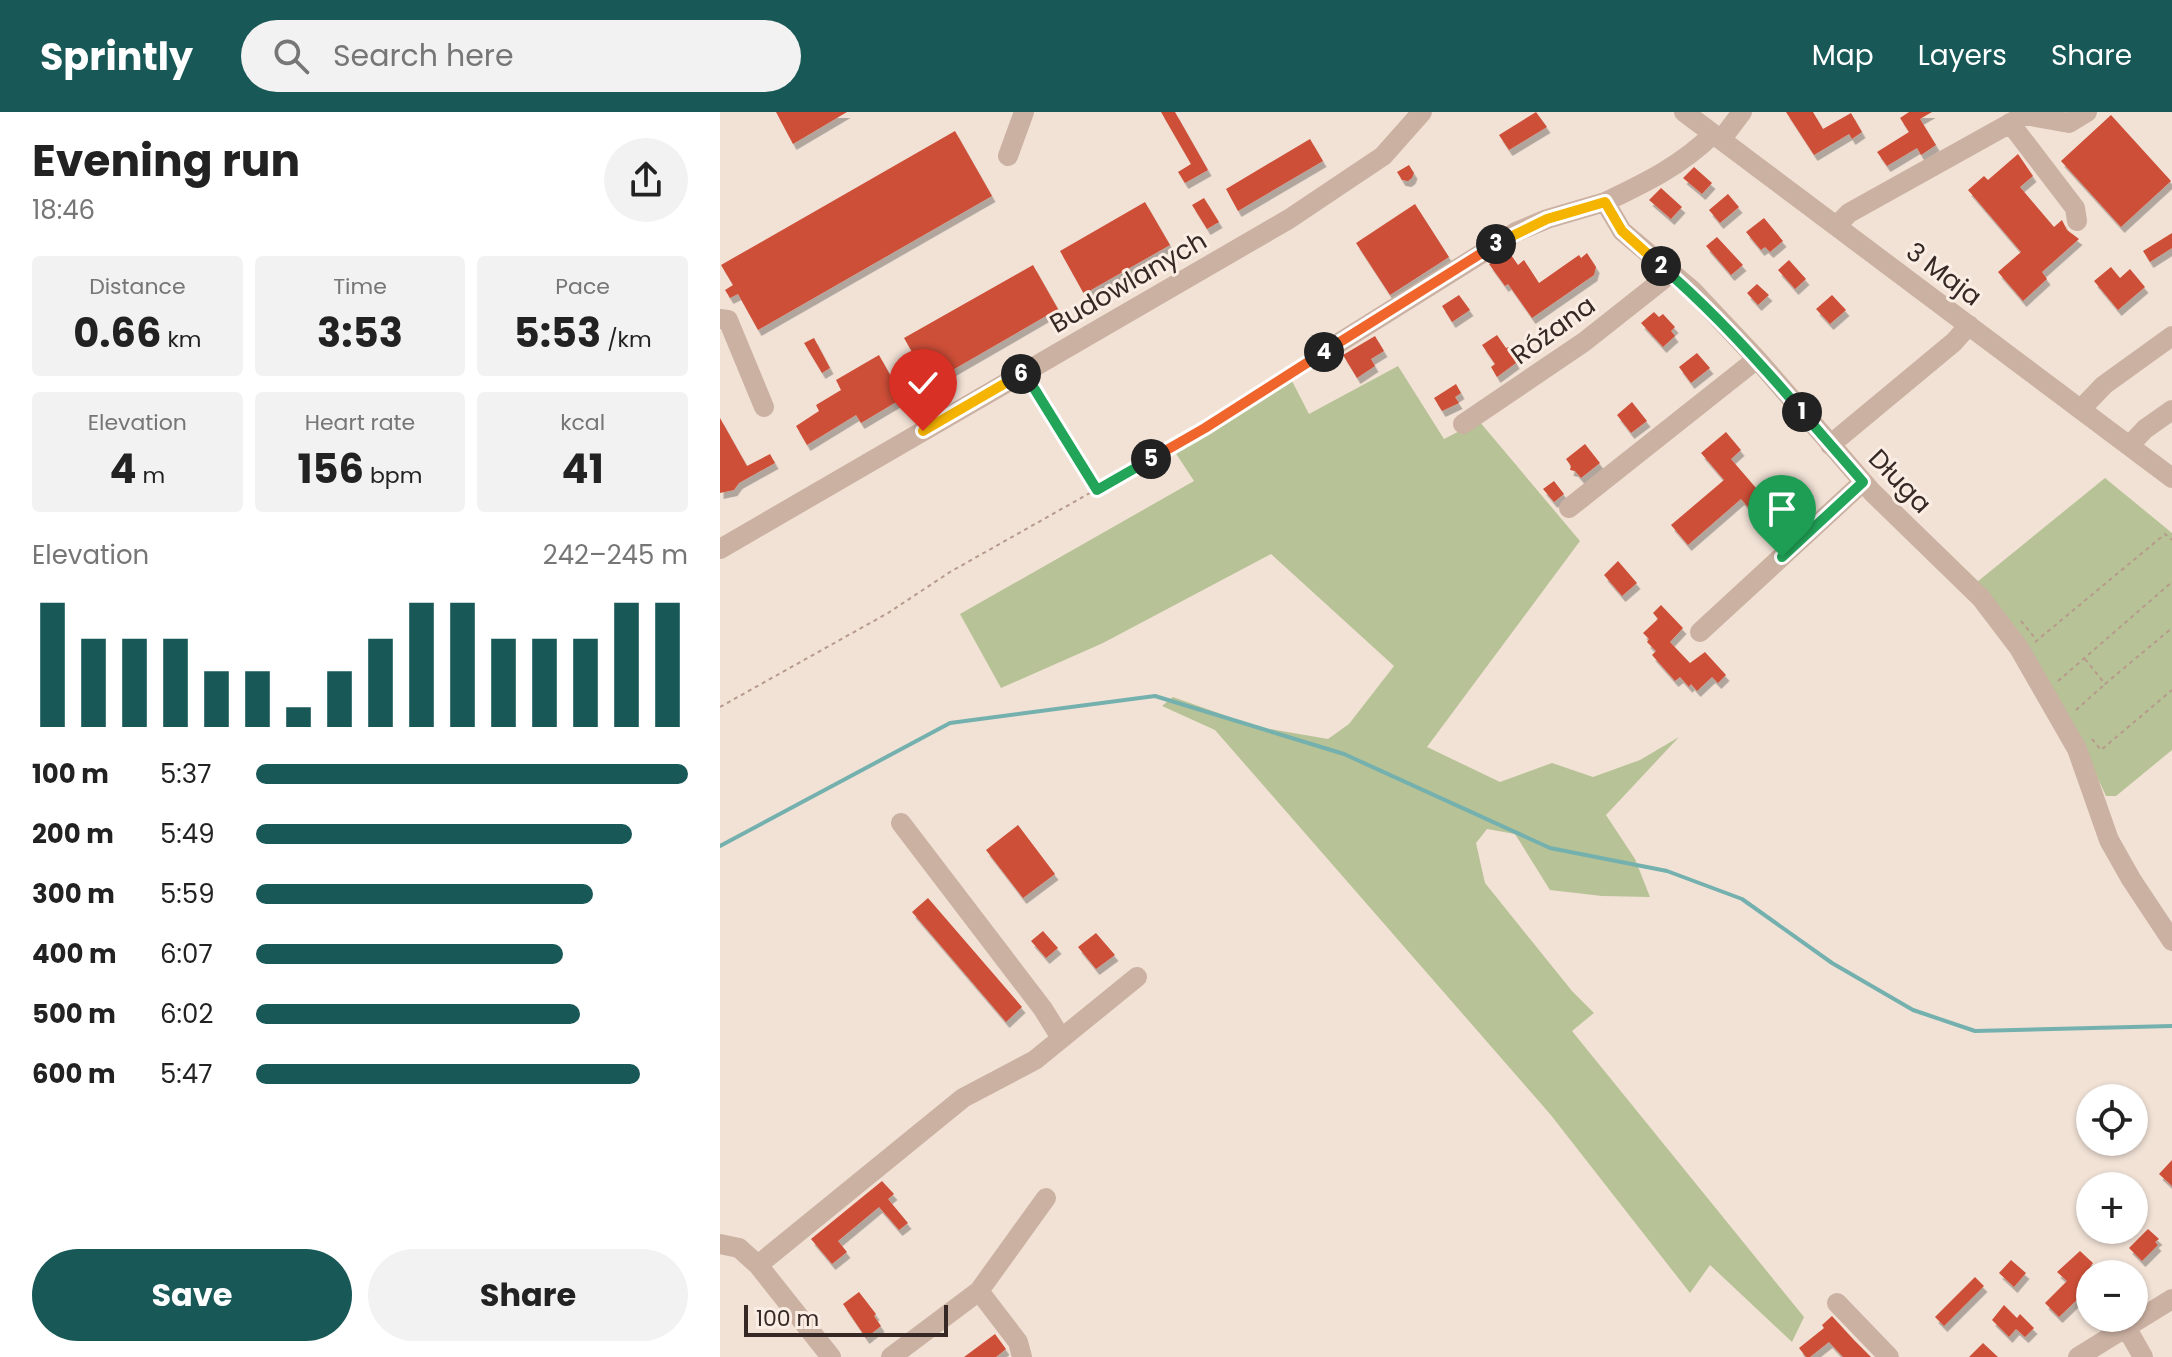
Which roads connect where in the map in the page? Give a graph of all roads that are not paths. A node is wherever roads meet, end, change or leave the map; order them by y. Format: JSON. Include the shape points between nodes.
{"nodes":[{"id":1,"x":1024,"y":112,"type":"edge"},
{"id":2,"x":1422,"y":112,"type":"edge"},
{"id":3,"x":1684,"y":112,"type":"edge"},
{"id":4,"x":1742,"y":112,"type":"edge"},
{"id":5,"x":2087,"y":112,"type":"edge"},
{"id":6,"x":2010,"y":123,"type":"junction"},
{"id":7,"x":1717,"y":137,"type":"junction"},
{"id":8,"x":1008,"y":156,"type":"dead end"},
{"id":9,"x":1605,"y":202,"type":"junction"},
{"id":10,"x":2077,"y":221,"type":"dead end"},
{"id":11,"x":1836,"y":226,"type":"junction"},
{"id":12,"x":1670,"y":274,"type":"junction"},
{"id":13,"x":720,"y":319,"type":"edge"},
{"id":14,"x":1969,"y":325,"type":"junction"},
{"id":15,"x":2172,"y":336,"type":"edge"},
{"id":16,"x":1326,"y":351,"type":"road end"},
{"id":17,"x":1757,"y":359,"type":"junction"},
{"id":18,"x":764,"y":407,"type":"dead end"},
{"id":19,"x":2081,"y":409,"type":"junction"},
{"id":20,"x":2172,"y":410,"type":"edge"},
{"id":21,"x":1463,"y":424,"type":"dead end"},
{"id":22,"x":1830,"y":445,"type":"junction"},
{"id":23,"x":2130,"y":445,"type":"junction"},
{"id":24,"x":2172,"y":478,"type":"edge"},
{"id":25,"x":1863,"y":482,"type":"junction"},
{"id":26,"x":1569,"y":508,"type":"dead end"},
{"id":27,"x":720,"y":549,"type":"edge"},
{"id":28,"x":1700,"y":632,"type":"dead end"},
{"id":29,"x":901,"y":823,"type":"dead end"},
{"id":30,"x":2172,"y":941,"type":"edge"},
{"id":31,"x":1137,"y":977,"type":"dead end"},
{"id":32,"x":1061,"y":1038,"type":"junction"},
{"id":33,"x":1046,"y":1198,"type":"dead end"},
{"id":34,"x":720,"y":1244,"type":"edge"},
{"id":35,"x":758,"y":1265,"type":"junction"},
{"id":36,"x":979,"y":1291,"type":"junction"},
{"id":37,"x":2172,"y":1299,"type":"edge"},
{"id":38,"x":1837,"y":1303,"type":"dead end"},
{"id":39,"x":2148,"y":1314,"type":"edge"},
{"id":40,"x":2118,"y":1332,"type":"edge"},
{"id":41,"x":2129,"y":1332,"type":"edge"},
{"id":42,"x":831,"y":1357,"type":"edge"},
{"id":43,"x":891,"y":1357,"type":"edge"},
{"id":44,"x":1022,"y":1357,"type":"edge"},
{"id":45,"x":1889,"y":1357,"type":"edge"},
{"id":46,"x":2078,"y":1357,"type":"edge"},
{"id":47,"x":2143,"y":1357,"type":"edge"}],
"edges":[{"from":1,"to":8,"type":"street"},
{"from":2,"to":27,"type":"street","name":"Budowlanych","via":[[1383,156],[1289,219]]},
{"from":3,"to":7,"type":"street","name":"3 Maja"},
{"from":4,"to":7,"type":"street"},
{"from":5,"to":6,"type":"street","via":[[2069,123],[2025,115]]},
{"from":6,"to":10,"type":"street","via":[[2075,208]]},
{"from":6,"to":11,"type":"street","via":[[1849,213]]},
{"from":7,"to":9,"type":"street"},
{"from":7,"to":11,"type":"street","name":"3 Maja"},
{"from":9,"to":12,"type":"street","name":"Długa","via":[[1622,231]]},
{"from":9,"to":16,"type":"street","via":[[1516,232]]},
{"from":11,"to":14,"type":"street","name":"3 Maja"},
{"from":12,"to":17,"type":"street","name":"Długa"},
{"from":12,"to":21,"type":"street","name":"Różana","via":[[1584,342]]},
{"from":13,"to":18,"type":"street","via":[[728,320]]},
{"from":14,"to":19,"type":"street","name":"3 Maja"},
{"from":14,"to":22,"type":"street"},
{"from":15,"to":19,"type":"street","via":[[2104,385]]},
{"from":17,"to":22,"type":"street","name":"Długa"},
{"from":17,"to":26,"type":"street"},
{"from":19,"to":23,"type":"street","name":"3 Maja"},
{"from":20,"to":23,"type":"street"},
{"from":22,"to":25,"type":"street","name":"Długa"},
{"from":23,"to":24,"type":"street","name":"3 Maja"},
{"from":25,"to":28,"type":"street"},
{"from":25,"to":30,"type":"street","name":"Długa","via":[[1981,598],[2021,652],[2077,749],[2109,840]]},
{"from":29,"to":32,"type":"street"},
{"from":31,"to":32,"type":"street"},
{"from":32,"to":35,"type":"street","via":[[1035,1060],[963,1098]]},
{"from":33,"to":36,"type":"street"},
{"from":34,"to":35,"type":"street","via":[[739,1248]]},
{"from":35,"to":42,"type":"street"},
{"from":36,"to":43,"type":"street"},
{"from":36,"to":44,"type":"street","via":[[1018,1342]]},
{"from":37,"to":39,"type":"street"},
{"from":38,"to":45,"type":"street"},
{"from":40,"to":46,"type":"street"},
{"from":41,"to":47,"type":"street"}]}
